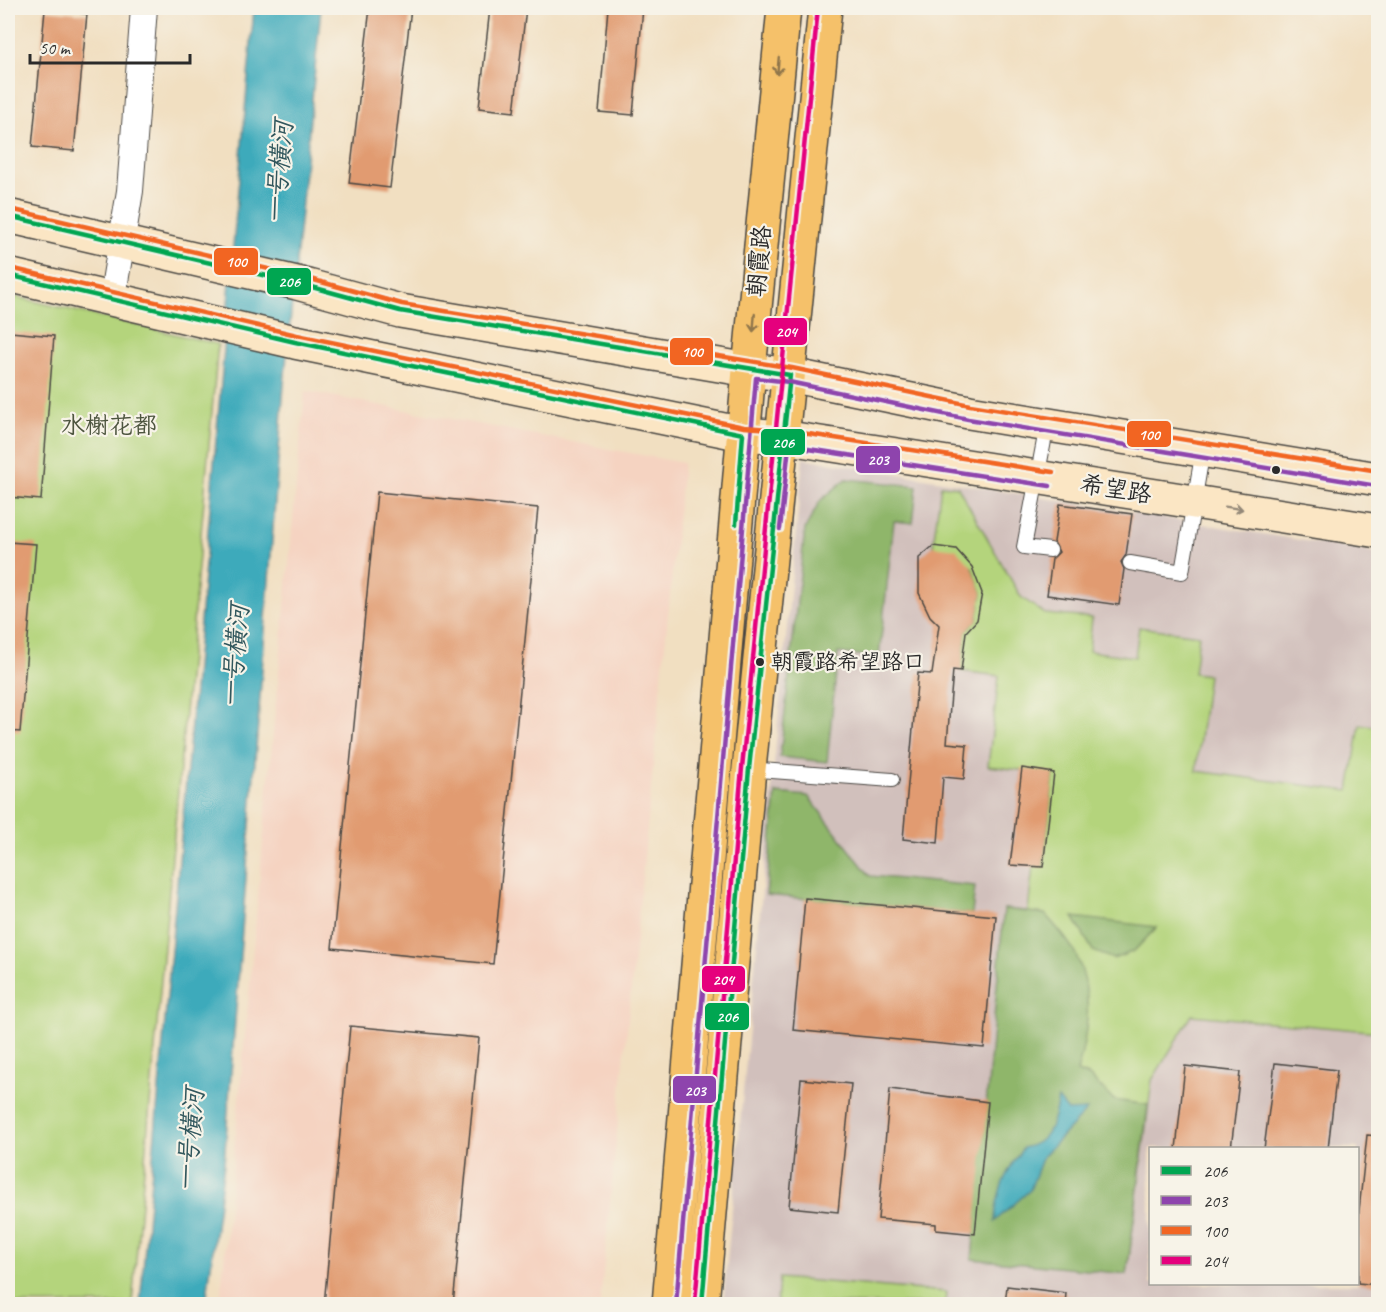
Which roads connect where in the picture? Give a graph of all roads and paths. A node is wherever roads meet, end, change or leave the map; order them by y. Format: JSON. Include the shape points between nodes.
{"nodes":[{"id":1,"x":144,"y":8,"type":"edge"},
{"id":2,"x":784,"y":8,"type":"edge"},
{"id":3,"x":825,"y":8,"type":"edge"},
{"id":4,"x":8,"y":216,"type":"edge"},
{"id":5,"x":123,"y":242,"type":"junction"},
{"id":6,"x":8,"y":275,"type":"edge"},
{"id":7,"x":112,"y":300,"type":"junction"},
{"id":8,"x":749,"y":370,"type":"junction"},
{"id":9,"x":790,"y":375,"type":"junction"},
{"id":10,"x":1047,"y":425,"type":"junction"},
{"id":11,"x":743,"y":434,"type":"junction"},
{"id":12,"x":782,"y":437,"type":"junction"},
{"id":13,"x":1203,"y":450,"type":"junction"},
{"id":14,"x":1378,"y":479,"type":"edge"},
{"id":15,"x":1378,"y":531,"type":"edge"},
{"id":16,"x":1050,"y":550,"type":"dead end"},
{"id":17,"x":1130,"y":563,"type":"dead end"},
{"id":18,"x":715,"y":766,"type":"junction"},
{"id":19,"x":749,"y":769,"type":"junction"},
{"id":20,"x":892,"y":780,"type":"dead end"},
{"id":21,"x":669,"y":1305,"type":"edge"},
{"id":22,"x":702,"y":1305,"type":"edge"}],
"edges":[{"from":1,"to":5,"type":"street"},
{"from":2,"to":8,"type":"main road","name":"朝霞路","one_way":true},
{"from":3,"to":9,"type":"main road","name":"朝霞路"},
{"from":4,"to":5,"type":"main road"},
{"from":5,"to":7,"type":"street"},
{"from":5,"to":8,"type":"main road","via":[[400,311]]},
{"from":6,"to":7,"type":"main road","name":"希望路"},
{"from":7,"to":11,"type":"main road","name":"希望路","via":[[295,342]]},
{"from":8,"to":9,"type":"main road"},
{"from":8,"to":11,"type":"main road","name":"朝霞路"},
{"from":9,"to":10,"type":"main road"},
{"from":9,"to":12,"type":"main road","name":"朝霞路"},
{"from":10,"to":13,"type":"main road"},
{"from":10,"to":16,"type":"lane","via":[[1024,547]]},
{"from":11,"to":12,"type":"main road","name":"希望路"},
{"from":11,"to":18,"type":"main road","name":"朝霞路"},
{"from":12,"to":15,"type":"main road","name":"希望路","one_way":true},
{"from":12,"to":19,"type":"main road","name":"朝霞路"},
{"from":13,"to":14,"type":"main road"},
{"from":13,"to":17,"type":"lane","via":[[1182,572]]},
{"from":18,"to":19,"type":"lane"},
{"from":18,"to":21,"type":"main road","name":"朝霞路"},
{"from":19,"to":20,"type":"lane"},
{"from":19,"to":22,"type":"main road","name":"朝霞路"}]}
